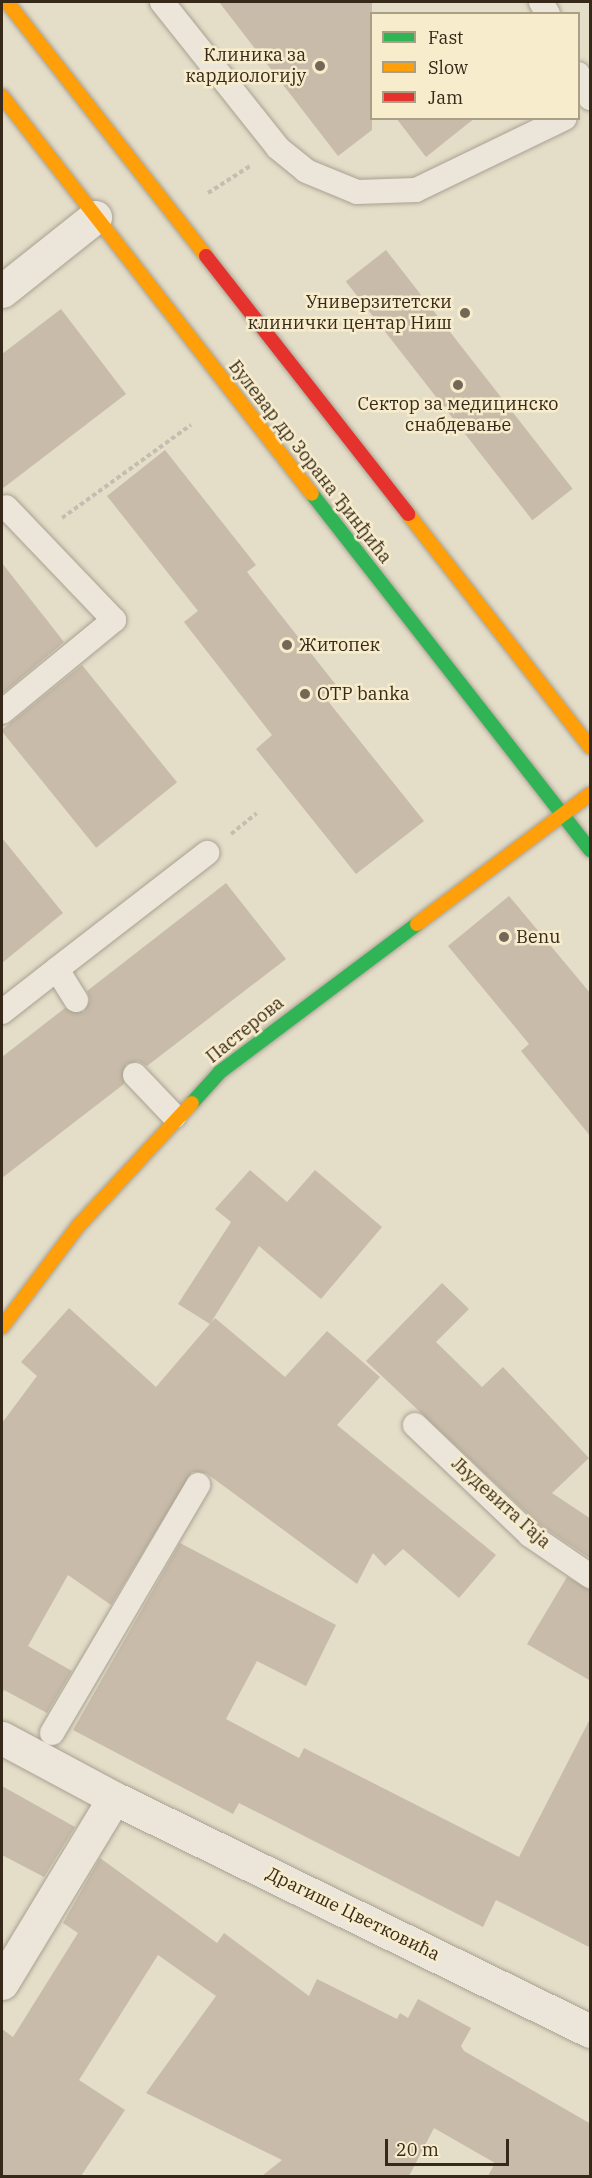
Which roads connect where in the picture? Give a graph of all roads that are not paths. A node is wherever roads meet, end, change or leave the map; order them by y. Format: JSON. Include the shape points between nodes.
{"nodes":[{"id":1,"x":7,"y":2,"type":"edge"},
{"id":2,"x":173,"y":6,"type":"edge"},
{"id":3,"x":580,"y":76,"type":"edge"},
{"id":4,"x":2,"y":96,"type":"edge"},
{"id":5,"x":591,"y":98,"type":"edge"},
{"id":6,"x":561,"y":120,"type":"edge"},
{"id":7,"x":95,"y":217,"type":"junction"},
{"id":8,"x":2,"y":291,"type":"edge"},
{"id":9,"x":6,"y":507,"type":"dead end"},
{"id":10,"x":2,"y":712,"type":"edge"},
{"id":11,"x":591,"y":747,"type":"edge"},
{"id":12,"x":591,"y":794,"type":"edge"},
{"id":13,"x":564,"y":816,"type":"junction"},
{"id":14,"x":591,"y":850,"type":"edge"},
{"id":15,"x":207,"y":853,"type":"dead end"},
{"id":16,"x":57,"y":969,"type":"junction"},
{"id":17,"x":76,"y":1000,"type":"dead end"},
{"id":18,"x":2,"y":1012,"type":"edge"},
{"id":19,"x":135,"y":1075,"type":"dead end"},
{"id":20,"x":174,"y":1116,"type":"junction"},
{"id":21,"x":2,"y":1327,"type":"edge"},
{"id":22,"x":415,"y":1425,"type":"dead end"},
{"id":23,"x":198,"y":1485,"type":"dead end"},
{"id":24,"x":591,"y":1576,"type":"edge"},
{"id":25,"x":51,"y":1732,"type":"dead end"},
{"id":26,"x":2,"y":1738,"type":"edge"},
{"id":27,"x":114,"y":1798,"type":"junction"},
{"id":28,"x":2,"y":1983,"type":"edge"},
{"id":29,"x":587,"y":2020,"type":"edge"}],
"edges":[{"from":1,"to":11,"type":"main road"},
{"from":2,"to":6,"type":"lane","via":[[278,148],[330,184],[387,194],[444,180]]},
{"from":3,"to":5,"type":"lane"},
{"from":4,"to":7,"type":"main road","name":"Булевар др Зорана Ђинђића"},
{"from":7,"to":8,"type":"street"},
{"from":7,"to":13,"type":"main road","name":"Булевар др Зорана Ђинђића"},
{"from":9,"to":10,"type":"lane","via":[[114,620]]},
{"from":12,"to":13,"type":"main road","name":"Пастерова"},
{"from":13,"to":14,"type":"main road","name":"Булевар др Зорана Ђинђића"},
{"from":13,"to":20,"type":"main road","name":"Пастерова","via":[[314,998],[220,1072]]},
{"from":15,"to":16,"type":"lane"},
{"from":16,"to":17,"type":"lane"},
{"from":16,"to":18,"type":"lane"},
{"from":19,"to":20,"type":"lane"},
{"from":20,"to":21,"type":"main road","name":"Пастерова","via":[[79,1225]]},
{"from":22,"to":24,"type":"lane","name":"Људевита Гаја","via":[[530,1535]]},
{"from":23,"to":25,"type":"lane"},
{"from":26,"to":27,"type":"street","name":"Драгише Цветковића"},
{"from":27,"to":28,"type":"street"},
{"from":27,"to":29,"type":"street","name":"Драгише Цветковића"}]}
